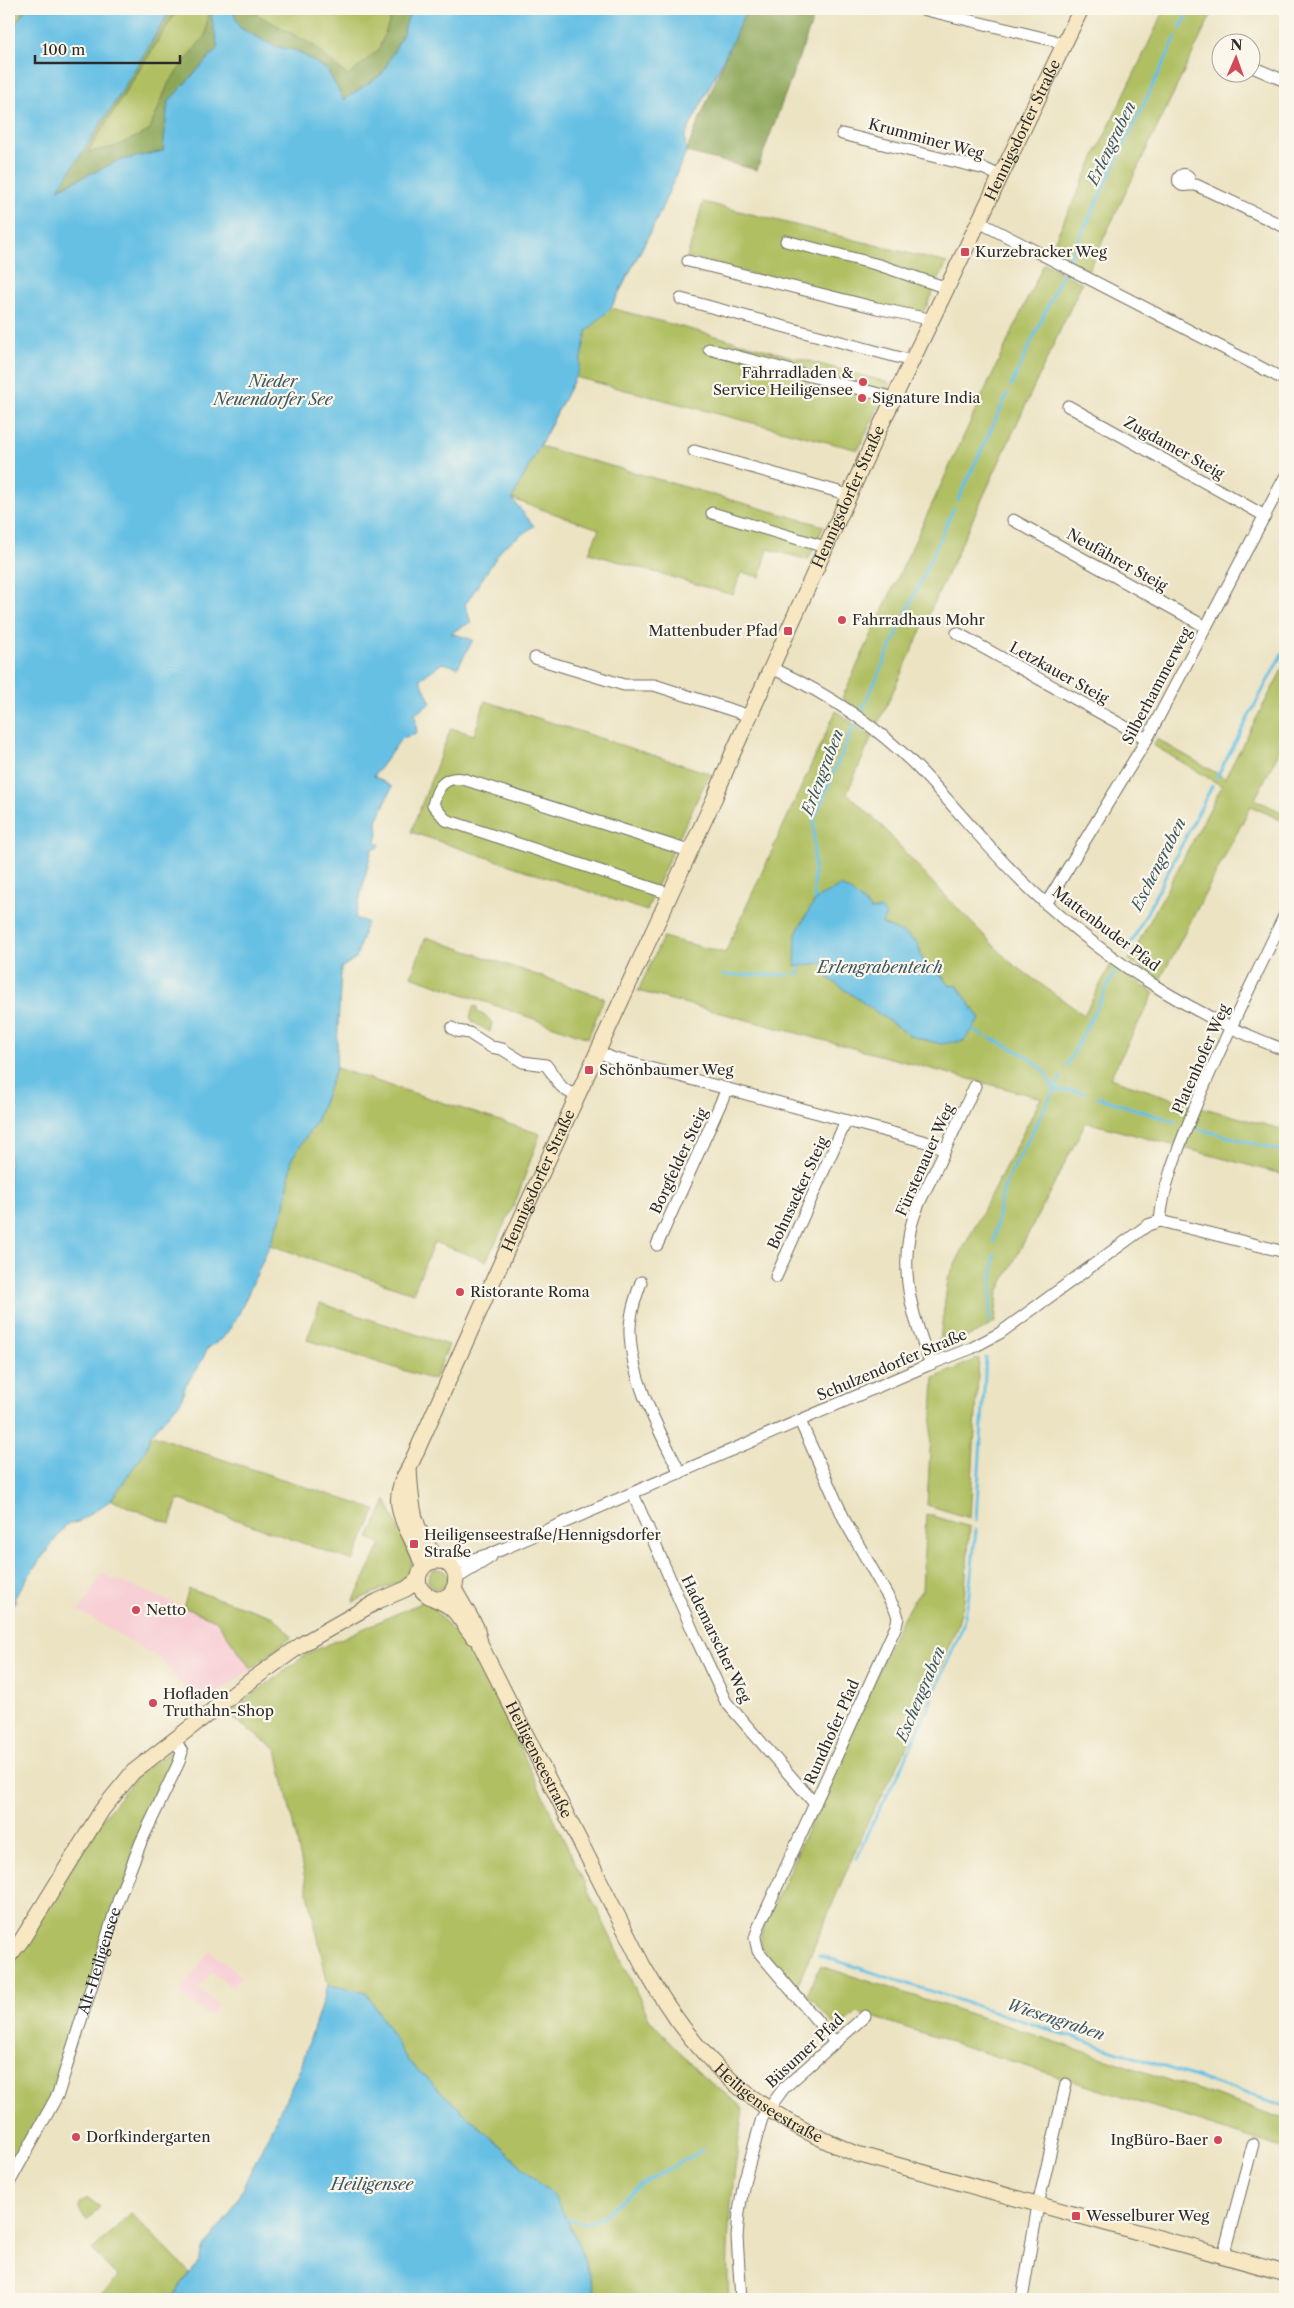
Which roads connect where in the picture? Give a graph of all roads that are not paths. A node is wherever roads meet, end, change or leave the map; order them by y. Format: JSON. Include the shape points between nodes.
{"nodes":[{"id":1,"x":922,"y":9,"type":"edge"},
{"id":2,"x":1081,"y":9,"type":"edge"},
{"id":3,"x":1064,"y":46,"type":"junction"},
{"id":4,"x":1262,"y":71,"type":"edge"},
{"id":5,"x":1285,"y":81,"type":"edge"},
{"id":6,"x":842,"y":134,"type":"dead end"},
{"id":7,"x":1002,"y":177,"type":"junction"},
{"id":8,"x":1191,"y":184,"type":"dead end"},
{"id":9,"x":979,"y":222,"type":"junction"},
{"id":10,"x":1285,"y":226,"type":"edge"},
{"id":11,"x":786,"y":241,"type":"dead end"},
{"id":12,"x":688,"y":261,"type":"dead end"},
{"id":13,"x":947,"y":288,"type":"junction"},
{"id":14,"x":681,"y":299,"type":"dead end"},
{"id":15,"x":933,"y":320,"type":"junction"},
{"id":16,"x":709,"y":348,"type":"dead end"},
{"id":17,"x":912,"y":361,"type":"junction"},
{"id":18,"x":1285,"y":380,"type":"edge"},
{"id":19,"x":894,"y":398,"type":"junction"},
{"id":20,"x":1068,"y":406,"type":"dead end"},
{"id":21,"x":694,"y":450,"type":"dead end"},
{"id":22,"x":1285,"y":477,"type":"edge"},
{"id":23,"x":849,"y":497,"type":"junction"},
{"id":24,"x":712,"y":513,"type":"dead end"},
{"id":25,"x":1265,"y":516,"type":"junction"},
{"id":26,"x":1013,"y":520,"type":"dead end"},
{"id":27,"x":825,"y":547,"type":"junction"},
{"id":28,"x":1206,"y":627,"type":"junction"},
{"id":29,"x":957,"y":633,"type":"dead end"},
{"id":30,"x":534,"y":658,"type":"dead end"},
{"id":31,"x":772,"y":668,"type":"junction"},
{"id":32,"x":750,"y":716,"type":"junction"},
{"id":33,"x":1147,"y":739,"type":"junction"},
{"id":34,"x":689,"y":851,"type":"junction"},
{"id":35,"x":670,"y":894,"type":"junction"},
{"id":36,"x":1046,"y":904,"type":"junction"},
{"id":37,"x":1285,"y":914,"type":"edge"},
{"id":38,"x":452,"y":1028,"type":"dead end"},
{"id":39,"x":1232,"y":1028,"type":"junction"},
{"id":40,"x":1285,"y":1050,"type":"edge"},
{"id":41,"x":597,"y":1051,"type":"junction"},
{"id":42,"x":975,"y":1086,"type":"dead end"},
{"id":43,"x":727,"y":1090,"type":"junction"},
{"id":44,"x":577,"y":1096,"type":"junction"},
{"id":45,"x":846,"y":1121,"type":"junction"},
{"id":46,"x":945,"y":1149,"type":"junction"},
{"id":47,"x":1160,"y":1221,"type":"junction"},
{"id":48,"x":657,"y":1245,"type":"dead end"},
{"id":49,"x":1285,"y":1252,"type":"edge"},
{"id":50,"x":776,"y":1277,"type":"dead end"},
{"id":51,"x":640,"y":1282,"type":"dead end"},
{"id":52,"x":931,"y":1364,"type":"junction"},
{"id":53,"x":800,"y":1421,"type":"junction"},
{"id":54,"x":409,"y":1468,"type":"junction"},
{"id":55,"x":680,"y":1473,"type":"junction"},
{"id":56,"x":633,"y":1494,"type":"junction"},
{"id":57,"x":451,"y":1573,"type":"junction"},
{"id":58,"x":421,"y":1574,"type":"junction"},
{"id":59,"x":432,"y":1597,"type":"junction"},
{"id":60,"x":376,"y":1607,"type":"junction"},
{"id":61,"x":481,"y":1646,"type":"junction"},
{"id":62,"x":174,"y":1738,"type":"junction"},
{"id":63,"x":815,"y":1804,"type":"junction"},
{"id":64,"x":9,"y":1956,"type":"edge"},
{"id":65,"x":865,"y":2016,"type":"dead end"},
{"id":66,"x":835,"y":2042,"type":"junction"},
{"id":67,"x":1066,"y":2084,"type":"dead end"},
{"id":68,"x":768,"y":2109,"type":"junction"},
{"id":69,"x":1253,"y":2144,"type":"dead end"},
{"id":70,"x":9,"y":2183,"type":"edge"},
{"id":71,"x":1038,"y":2205,"type":"junction"},
{"id":72,"x":1223,"y":2256,"type":"junction"},
{"id":73,"x":1285,"y":2273,"type":"edge"},
{"id":74,"x":741,"y":2299,"type":"edge"},
{"id":75,"x":1022,"y":2299,"type":"edge"}],
"edges":[{"from":1,"to":3,"type":"street","via":[[1052,40]]},
{"from":2,"to":3,"type":"main road","name":"Hennigsdorfer Straße"},
{"from":3,"to":7,"type":"main road","name":"Hennigsdorfer Straße"},
{"from":4,"to":5,"type":"street"},
{"from":6,"to":7,"type":"street","name":"Krumminer Weg","via":[[980,168]]},
{"from":7,"to":9,"type":"main road","name":"Hennigsdorfer Straße"},
{"from":8,"to":10,"type":"street"},
{"from":9,"to":13,"type":"main road","name":"Hennigsdorfer Straße"},
{"from":9,"to":18,"type":"street"},
{"from":11,"to":13,"type":"street","via":[[879,265]]},
{"from":12,"to":15,"type":"street"},
{"from":13,"to":15,"type":"main road","name":"Hennigsdorfer Straße"},
{"from":14,"to":17,"type":"street"},
{"from":15,"to":17,"type":"main road","name":"Hennigsdorfer Straße"},
{"from":16,"to":19,"type":"street"},
{"from":17,"to":19,"type":"main road","name":"Hennigsdorfer Straße"},
{"from":19,"to":23,"type":"main road","name":"Hennigsdorfer Straße"},
{"from":20,"to":25,"type":"street","name":"Zugdamer Steig"},
{"from":21,"to":23,"type":"street"},
{"from":22,"to":25,"type":"street","name":"Silberhammerweg"},
{"from":23,"to":27,"type":"main road","name":"Hennigsdorfer Straße"},
{"from":24,"to":27,"type":"street"},
{"from":25,"to":28,"type":"street","name":"Silberhammerweg"},
{"from":26,"to":28,"type":"street","name":"Neufährer Steig"},
{"from":27,"to":31,"type":"main road","name":"Hennigsdorfer Straße"},
{"from":28,"to":33,"type":"street","name":"Silberhammerweg"},
{"from":29,"to":33,"type":"street","name":"Letzkauer Steig"},
{"from":30,"to":32,"type":"street","via":[[624,685],[654,685]]},
{"from":31,"to":32,"type":"main road","name":"Hennigsdorfer Straße"},
{"from":31,"to":36,"type":"street","name":"Mattenbuder Pfad","via":[[835,700],[894,746],[917,766],[985,843]]},
{"from":32,"to":34,"type":"main road","name":"Hennigsdorfer Straße"},
{"from":33,"to":36,"type":"street","name":"Silberhammerweg"},
{"from":34,"to":35,"type":"main road","name":"Hennigsdorfer Straße"},
{"from":34,"to":35,"type":"street","via":[[463,779],[453,777],[443,782],[436,792],[433,805],[446,820]]},
{"from":35,"to":41,"type":"main road","name":"Hennigsdorfer Straße"},
{"from":36,"to":39,"type":"street","name":"Mattenbuder Pfad","via":[[1110,955],[1149,981]]},
{"from":37,"to":39,"type":"street","name":"Platenhofer Weg"},
{"from":38,"to":44,"type":"street","via":[[469,1033],[523,1062],[546,1065],[557,1083]]},
{"from":39,"to":40,"type":"street","name":"Mattenbuder Pfad"},
{"from":39,"to":47,"type":"street","name":"Platenhofer Weg","via":[[1185,1132],[1161,1206]]},
{"from":41,"to":43,"type":"street"},
{"from":41,"to":44,"type":"main road","name":"Hennigsdorfer Straße"},
{"from":42,"to":46,"type":"street","name":"Fürstenauer Weg"},
{"from":43,"to":45,"type":"street"},
{"from":43,"to":48,"type":"street","name":"Borgfelder Steig"},
{"from":44,"to":54,"type":"main road","name":"Hennigsdorfer Straße"},
{"from":45,"to":46,"type":"street"},
{"from":45,"to":50,"type":"street","name":"Bohnsacker Steig"},
{"from":46,"to":52,"type":"street","name":"Fürstenauer Weg","via":[[916,1210],[908,1246],[910,1297]]},
{"from":47,"to":49,"type":"street"},
{"from":47,"to":52,"type":"street","name":"Schulzendorfer Straße","via":[[1148,1226],[1000,1333]]},
{"from":51,"to":55,"type":"street","via":[[631,1320],[633,1362]]},
{"from":52,"to":53,"type":"street","name":"Schulzendorfer Straße"},
{"from":53,"to":55,"type":"street","name":"Schulzendorfer Straße"},
{"from":53,"to":63,"type":"street","name":"Rundhofer Pfad","via":[[846,1523],[898,1618]]},
{"from":54,"to":57,"type":"main road","name":"Hennigsdorfer Straße","via":[[414,1518],[428,1548]]},
{"from":54,"to":58,"type":"main road","name":"Hennigsdorfer Straße","via":[[401,1480],[397,1500]]},
{"from":55,"to":56,"type":"street","name":"Schulzendorfer Straße"},
{"from":56,"to":57,"type":"street","name":"Schulzendorfer Straße"},
{"from":56,"to":63,"type":"street","name":"Hademarscher Weg","via":[[726,1702]]},
{"from":57,"to":58,"type":"main road","via":[[432,1562]]},
{"from":57,"to":59,"type":"main road","via":[[449,1595]]},
{"from":57,"to":61,"type":"main road","name":"Heiligenseestraße","via":[[476,1627]]},
{"from":58,"to":59,"type":"main road","via":[[421,1589]]},
{"from":58,"to":60,"type":"main road","via":[[406,1589]]},
{"from":59,"to":60,"type":"main road","via":[[406,1599]]},
{"from":59,"to":61,"type":"main road","name":"Heiligenseestraße","via":[[452,1609]]},
{"from":60,"to":62,"type":"main road","via":[[304,1643]]},
{"from":61,"to":68,"type":"main road","name":"Heiligenseestraße","via":[[666,2006],[710,2061]]},
{"from":62,"to":64,"type":"main road","via":[[132,1772],[111,1797]]},
{"from":62,"to":70,"type":"street","name":"Alt-Heiligensee","via":[[182,1752],[179,1762],[120,1895],[58,2094]]},
{"from":63,"to":66,"type":"street","name":"Rundhofer Pfad","via":[[755,1938],[758,1950]]},
{"from":65,"to":66,"type":"street","name":"Büsumer Pfad"},
{"from":66,"to":68,"type":"street","name":"Büsumer Pfad","via":[[784,2088]]},
{"from":67,"to":71,"type":"street"},
{"from":68,"to":71,"type":"main road","name":"Heiligenseestraße","via":[[827,2142],[857,2154]]},
{"from":68,"to":74,"type":"street","name":"Büsumer Pfad","via":[[760,2124],[739,2212],[737,2237]]},
{"from":69,"to":72,"type":"street"},
{"from":71,"to":72,"type":"main road","name":"Heiligenseestraße"},
{"from":71,"to":75,"type":"street"},
{"from":72,"to":73,"type":"main road","name":"Heiligenseestraße"}]}
